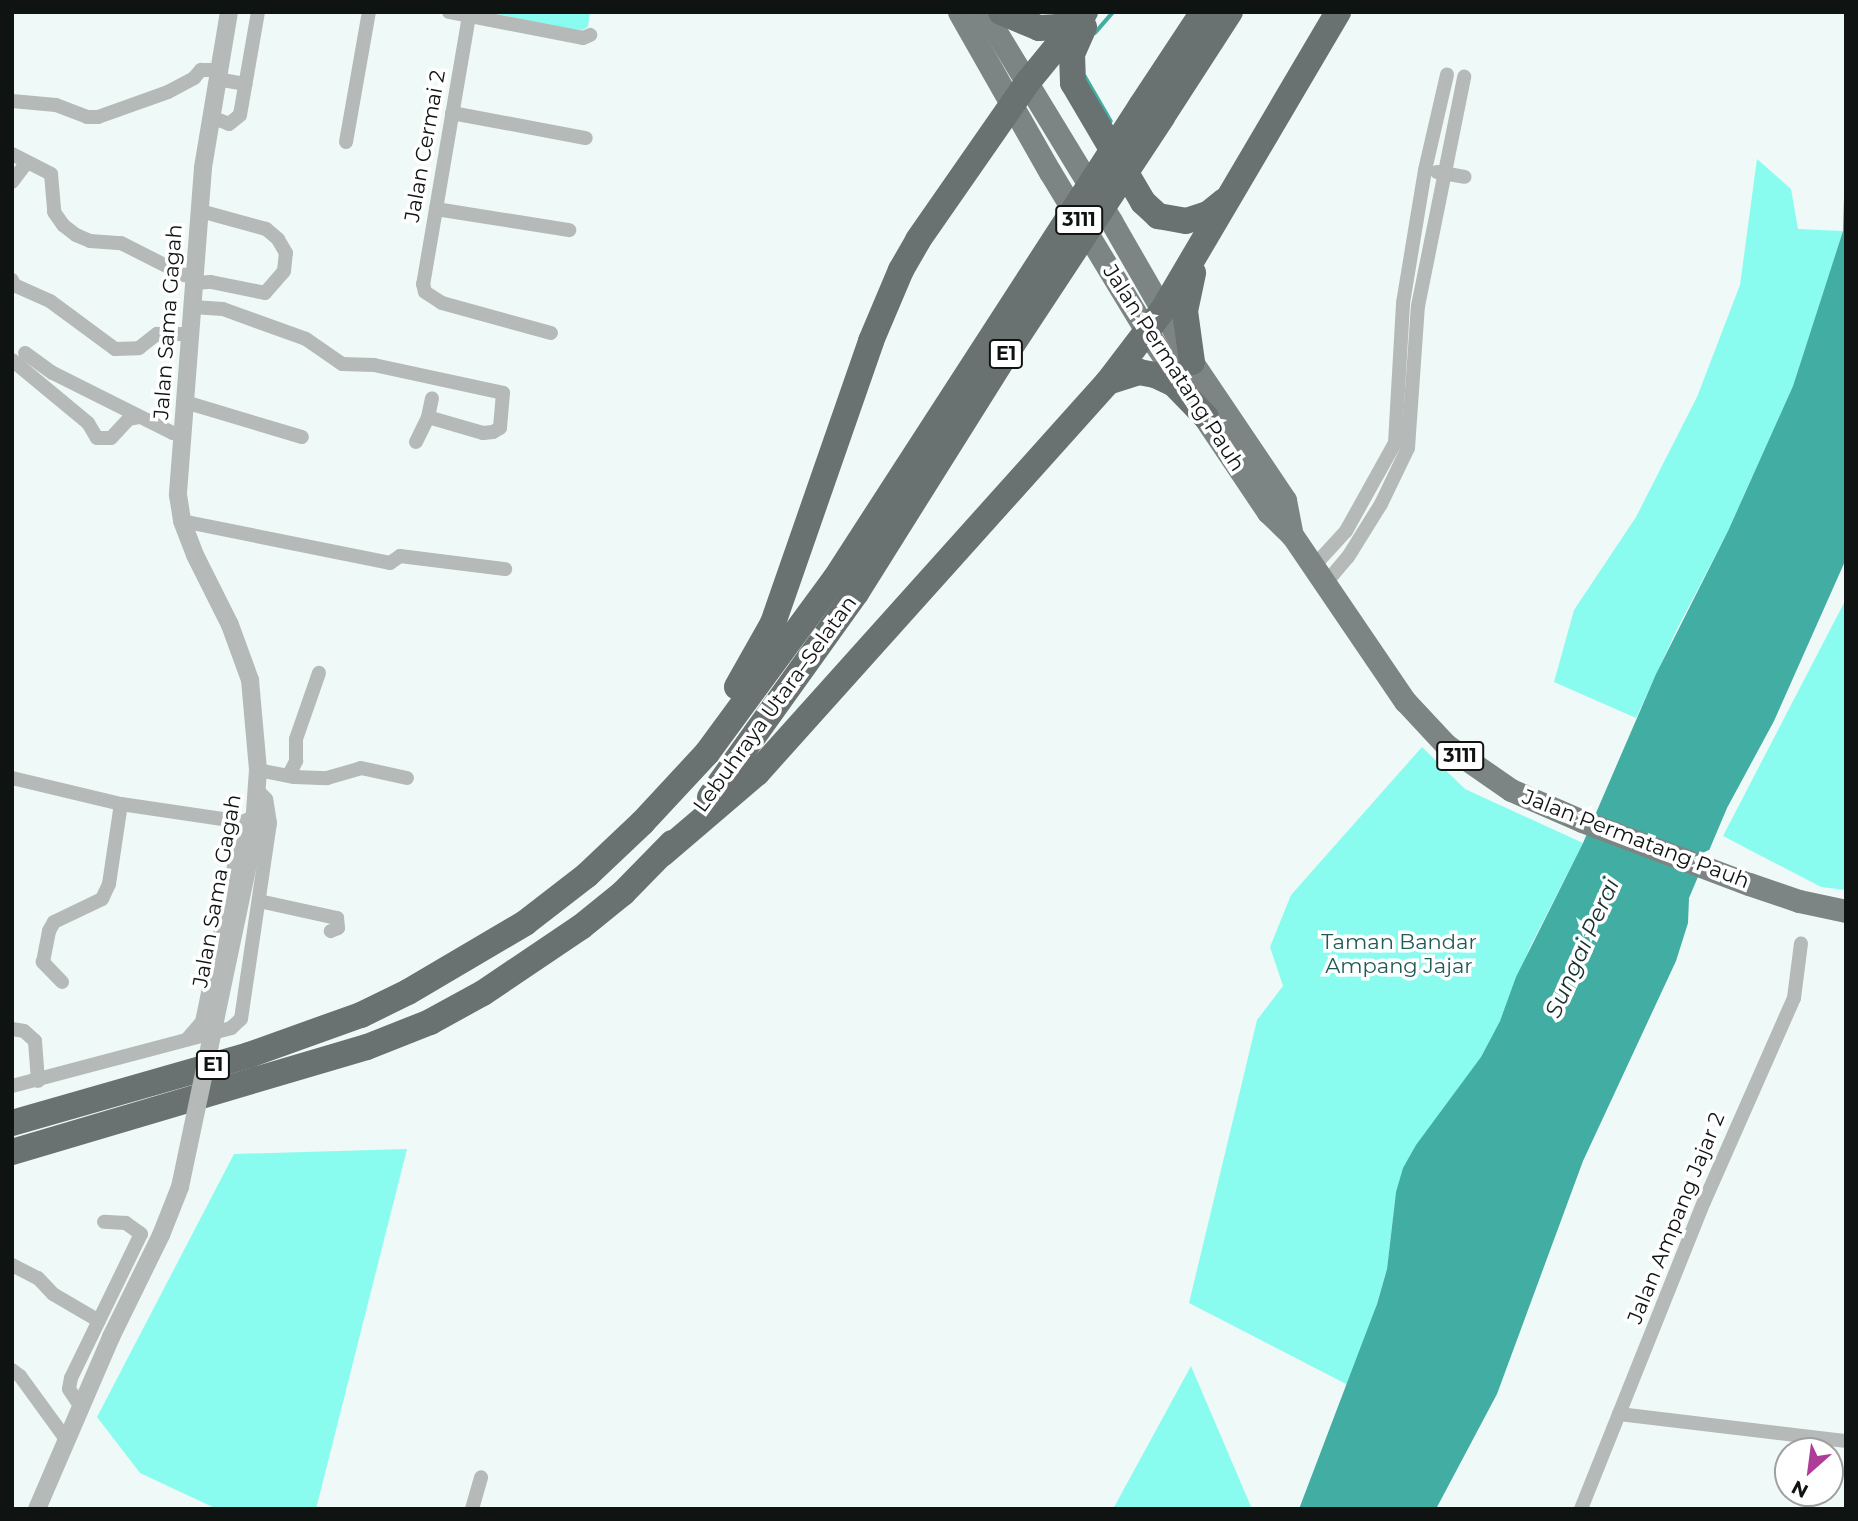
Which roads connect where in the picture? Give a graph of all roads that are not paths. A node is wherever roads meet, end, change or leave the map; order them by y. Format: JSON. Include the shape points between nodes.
{"nodes":[{"id":1,"x":229,"y":12,"type":"edge"},
{"id":2,"x":258,"y":12,"type":"edge"},
{"id":3,"x":369,"y":12,"type":"edge"},
{"id":4,"x":449,"y":12,"type":"edge"},
{"id":5,"x":959,"y":12,"type":"edge"},
{"id":6,"x":984,"y":12,"type":"edge"},
{"id":7,"x":1001,"y":12,"type":"edge"},
{"id":8,"x":1203,"y":12,"type":"edge"},
{"id":9,"x":1230,"y":12,"type":"edge"},
{"id":10,"x":1338,"y":12,"type":"edge"},
{"id":11,"x":1086,"y":13,"type":"edge"},
{"id":12,"x":469,"y":16,"type":"junction"},
{"id":13,"x":590,"y":35,"type":"dead end"},
{"id":14,"x":218,"y":75,"type":"junction"},
{"id":15,"x":1447,"y":75,"type":"dead end"},
{"id":16,"x":1464,"y":77,"type":"dead end"},
{"id":17,"x":1027,"y":83,"type":"junction"},
{"id":18,"x":246,"y":84,"type":"junction"},
{"id":19,"x":12,"y":101,"type":"edge"},
{"id":20,"x":1011,"y":106,"type":"junction"},
{"id":21,"x":1151,"y":112,"type":"junction"},
{"id":22,"x":452,"y":113,"type":"junction"},
{"id":23,"x":211,"y":117,"type":"junction"},
{"id":24,"x":586,"y":138,"type":"dead end"},
{"id":25,"x":346,"y":142,"type":"dead end"},
{"id":26,"x":12,"y":154,"type":"edge"},
{"id":27,"x":27,"y":162,"type":"junction"},
{"id":28,"x":1425,"y":170,"type":"junction"},
{"id":29,"x":1445,"y":173,"type":"junction"},
{"id":30,"x":1465,"y":177,"type":"dead end"},
{"id":31,"x":12,"y":183,"type":"edge"},
{"id":32,"x":1226,"y":200,"type":"junction"},
{"id":33,"x":436,"y":209,"type":"junction"},
{"id":34,"x":200,"y":211,"type":"junction"},
{"id":35,"x":569,"y":230,"type":"dead end"},
{"id":36,"x":1198,"y":250,"type":"junction"},
{"id":37,"x":195,"y":280,"type":"junction"},
{"id":38,"x":12,"y":281,"type":"edge"},
{"id":39,"x":1403,"y":303,"type":"junction"},
{"id":40,"x":1418,"y":306,"type":"junction"},
{"id":41,"x":193,"y":307,"type":"junction"},
{"id":42,"x":1155,"y":322,"type":"junction"},
{"id":43,"x":551,"y":333,"type":"dead end"},
{"id":44,"x":191,"y":334,"type":"junction"},
{"id":45,"x":19,"y":357,"type":"edge"},
{"id":46,"x":1192,"y":362,"type":"junction"},
{"id":47,"x":1108,"y":382,"type":"junction"},
{"id":48,"x":432,"y":397,"type":"dead end"},
{"id":49,"x":185,"y":402,"type":"junction"},
{"id":50,"x":139,"y":417,"type":"junction"},
{"id":51,"x":428,"y":417,"type":"junction"},
{"id":52,"x":1206,"y":417,"type":"junction"},
{"id":53,"x":182,"y":434,"type":"junction"},
{"id":54,"x":302,"y":437,"type":"dead end"},
{"id":55,"x":416,"y":442,"type":"dead end"},
{"id":56,"x":182,"y":521,"type":"junction"},
{"id":57,"x":1292,"y":535,"type":"junction"},
{"id":58,"x":505,"y":569,"type":"dead end"},
{"id":59,"x":1319,"y":575,"type":"junction"},
{"id":60,"x":846,"y":586,"type":"junction"},
{"id":61,"x":319,"y":673,"type":"dead end"},
{"id":62,"x":258,"y":769,"type":"junction"},
{"id":63,"x":289,"y":775,"type":"junction"},
{"id":64,"x":12,"y":778,"type":"edge"},
{"id":65,"x":407,"y":778,"type":"dead end"},
{"id":66,"x":257,"y":790,"type":"junction"},
{"id":67,"x":121,"y":804,"type":"junction"},
{"id":68,"x":249,"y":819,"type":"junction"},
{"id":69,"x":642,"y":823,"type":"junction"},
{"id":70,"x":662,"y":854,"type":"junction"},
{"id":71,"x":259,"y":901,"type":"junction"},
{"id":72,"x":1846,"y":911,"type":"edge"},
{"id":73,"x":331,"y":931,"type":"dead end"},
{"id":74,"x":1801,"y":943,"type":"dead end"},
{"id":75,"x":62,"y":982,"type":"dead end"},
{"id":76,"x":12,"y":1029,"type":"edge"},
{"id":77,"x":187,"y":1039,"type":"junction"},
{"id":78,"x":38,"y":1081,"type":"junction"},
{"id":79,"x":12,"y":1086,"type":"edge"},
{"id":80,"x":12,"y":1123,"type":"edge"},
{"id":81,"x":12,"y":1152,"type":"edge"},
{"id":82,"x":104,"y":1222,"type":"dead end"},
{"id":83,"x":12,"y":1265,"type":"edge"},
{"id":84,"x":99,"y":1321,"type":"junction"},
{"id":85,"x":12,"y":1370,"type":"edge"},
{"id":86,"x":79,"y":1404,"type":"junction"},
{"id":87,"x":1619,"y":1415,"type":"junction"},
{"id":88,"x":66,"y":1438,"type":"junction"},
{"id":89,"x":1846,"y":1441,"type":"edge"},
{"id":90,"x":481,"y":1477,"type":"dead end"},
{"id":91,"x":37,"y":1509,"type":"edge"},
{"id":92,"x":472,"y":1509,"type":"edge"},
{"id":93,"x":1581,"y":1509,"type":"edge"}],
"edges":[{"from":1,"to":14,"type":"street","name":"Jalan Sama Gagah"},
{"from":2,"to":18,"type":"street"},
{"from":3,"to":25,"type":"street"},
{"from":4,"to":12,"type":"street"},
{"from":5,"to":20,"type":"main road","name":"Jalan Permatang Pauh","number":"3111"},
{"from":6,"to":17,"type":"main road","name":"Jalan Permatang Pauh","number":"3111"},
{"from":7,"to":11,"type":"highway","via":[[1039,28],[1058,27]]},
{"from":8,"to":21,"type":"highway","name":"Lebuhraya Utara–Selatan","number":"E1"},
{"from":9,"to":21,"type":"highway","name":"Lebuhraya Utara–Selatan","number":"E1"},
{"from":10,"to":32,"type":"highway"},
{"from":11,"to":17,"type":"highway"},
{"from":11,"to":32,"type":"highway","via":[[1072,54],[1073,83],[1143,202],[1166,219],[1186,221],[1208,214]]},
{"from":12,"to":13,"type":"street","via":[[583,38]]},
{"from":12,"to":22,"type":"street","name":"Jalan Cermai 2"},
{"from":14,"to":18,"type":"street"},
{"from":14,"to":19,"type":"street","via":[[201,70],[168,92],[99,117],[56,105]]},
{"from":14,"to":23,"type":"street","name":"Jalan Sama Gagah"},
{"from":15,"to":28,"type":"street"},
{"from":16,"to":29,"type":"street"},
{"from":17,"to":20,"type":"highway"},
{"from":17,"to":42,"type":"main road","name":"Jalan Permatang Pauh","number":"3111"},
{"from":18,"to":23,"type":"street","via":[[236,121],[229,124]]},
{"from":20,"to":42,"type":"main road","name":"Jalan Permatang Pauh","number":"3111"},
{"from":20,"to":69,"type":"highway","via":[[918,240],[892,290],[773,623],[726,704]]},
{"from":21,"to":60,"type":"highway","name":"Lebuhraya Utara–Selatan","number":"E1","bridge":true,"via":[[1002,360]]},
{"from":22,"to":24,"type":"street"},
{"from":22,"to":33,"type":"street","name":"Jalan Cermai 2"},
{"from":23,"to":34,"type":"street","name":"Jalan Sama Gagah"},
{"from":26,"to":27,"type":"street"},
{"from":27,"to":31,"type":"street"},
{"from":27,"to":37,"type":"street","via":[[51,174],[54,212],[76,235],[121,243]]},
{"from":28,"to":29,"type":"street"},
{"from":28,"to":39,"type":"street"},
{"from":29,"to":30,"type":"street"},
{"from":29,"to":40,"type":"street"},
{"from":32,"to":36,"type":"highway"},
{"from":33,"to":35,"type":"street"},
{"from":33,"to":43,"type":"street","name":"Jalan Cermai 2","via":[[425,292],[442,303]]},
{"from":34,"to":37,"type":"street","name":"Jalan Sama Gagah"},
{"from":34,"to":37,"type":"street","via":[[265,229],[286,253],[284,271],[265,293]]},
{"from":36,"to":42,"type":"highway"},
{"from":36,"to":46,"type":"highway","via":[[1185,311]]},
{"from":37,"to":41,"type":"street","name":"Jalan Sama Gagah"},
{"from":38,"to":44,"type":"street","via":[[50,301],[115,349],[139,348],[157,334]]},
{"from":39,"to":40,"type":"street"},
{"from":39,"to":59,"type":"street","via":[[1395,443]]},
{"from":40,"to":59,"type":"street","via":[[1408,447],[1361,536]]},
{"from":41,"to":44,"type":"street","name":"Jalan Sama Gagah"},
{"from":41,"to":51,"type":"street","via":[[223,309],[306,339],[342,364],[374,365],[503,393],[500,428],[493,432]]},
{"from":42,"to":46,"type":"main road","name":"Jalan Permatang Pauh","number":"3111"},
{"from":42,"to":47,"type":"highway"},
{"from":42,"to":52,"type":"main road","name":"Jalan Permatang Pauh","number":"3111"},
{"from":44,"to":49,"type":"street","name":"Jalan Sama Gagah"},
{"from":45,"to":50,"type":"street"},
{"from":45,"to":50,"type":"street","via":[[88,423],[97,438],[111,438],[129,419]]},
{"from":46,"to":57,"type":"main road","name":"Jalan Permatang Pauh","number":"3111","via":[[1285,500]]},
{"from":47,"to":52,"type":"highway","via":[[1139,372],[1155,375],[1174,384]]},
{"from":47,"to":70,"type":"highway","via":[[757,773]]},
{"from":48,"to":51,"type":"street"},
{"from":49,"to":53,"type":"street","name":"Jalan Sama Gagah"},
{"from":49,"to":54,"type":"street"},
{"from":50,"to":53,"type":"street"},
{"from":51,"to":55,"type":"street"},
{"from":52,"to":57,"type":"main road","name":"Jalan Permatang Pauh","number":"3111","via":[[1268,512]]},
{"from":53,"to":56,"type":"street","name":"Jalan Sama Gagah","via":[[178,495]]},
{"from":56,"to":58,"type":"street","via":[[390,563],[401,556]]},
{"from":56,"to":62,"type":"street","name":"Jalan Sama Gagah","via":[[250,680]]},
{"from":57,"to":59,"type":"main road","name":"Jalan Permatang Pauh","number":"3111"},
{"from":59,"to":72,"type":"main road","name":"Jalan Permatang Pauh","number":"3111","via":[[1405,701],[1446,745],[1511,790],[1581,821],[1799,901]]},
{"from":60,"to":69,"type":"highway","name":"Lebuhraya Utara–Selatan","number":"E1","via":[[707,753]]},
{"from":60,"to":70,"type":"highway","name":"Lebuhraya Utara–Selatan","number":"E1","via":[[730,774]]},
{"from":61,"to":63,"type":"street","via":[[296,738],[296,761]]},
{"from":62,"to":63,"type":"street"},
{"from":62,"to":66,"type":"street","name":"Jalan Sama Gagah"},
{"from":63,"to":65,"type":"street","via":[[327,778],[361,768]]},
{"from":64,"to":67,"type":"street"},
{"from":66,"to":68,"type":"street","name":"Jalan Sama Gagah"},
{"from":66,"to":71,"type":"street","via":[[266,799],[271,823]]},
{"from":67,"to":68,"type":"street"},
{"from":67,"to":75,"type":"street","via":[[109,884],[102,899],[54,922],[49,931],[43,962]]},
{"from":68,"to":77,"type":"street","via":[[202,1021]]},
{"from":68,"to":86,"type":"street","name":"Jalan Sama Gagah","bridge":true,"via":[[253,841],[180,1187]]},
{"from":69,"to":80,"type":"highway","name":"Lebuhraya Utara–Selatan","number":"E1","via":[[587,875],[525,923],[361,1015],[249,1055]]},
{"from":70,"to":81,"type":"highway","name":"Lebuhraya Utara–Selatan","number":"E1","via":[[581,927],[483,993],[430,1021],[367,1047]]},
{"from":71,"to":73,"type":"street","via":[[337,918],[338,928]]},
{"from":71,"to":77,"type":"street","via":[[241,1019],[231,1028]]},
{"from":74,"to":87,"type":"street","name":"Jalan Ampang Jajar 2","via":[[1794,998],[1704,1202]]},
{"from":76,"to":78,"type":"street","via":[[24,1031],[35,1041]]},
{"from":77,"to":78,"type":"street"},
{"from":78,"to":79,"type":"street"},
{"from":82,"to":84,"type":"street","via":[[127,1223],[141,1234]]},
{"from":83,"to":84,"type":"street"},
{"from":84,"to":86,"type":"street","via":[[71,1378],[69,1389]]},
{"from":85,"to":88,"type":"street"},
{"from":86,"to":88,"type":"street","name":"Jalan Sama Gagah"},
{"from":87,"to":89,"type":"street"},
{"from":87,"to":93,"type":"street","name":"Jalan Ampang Jajar 2"},
{"from":88,"to":91,"type":"street","name":"Jalan Sama Gagah"},
{"from":90,"to":92,"type":"street"}]}
